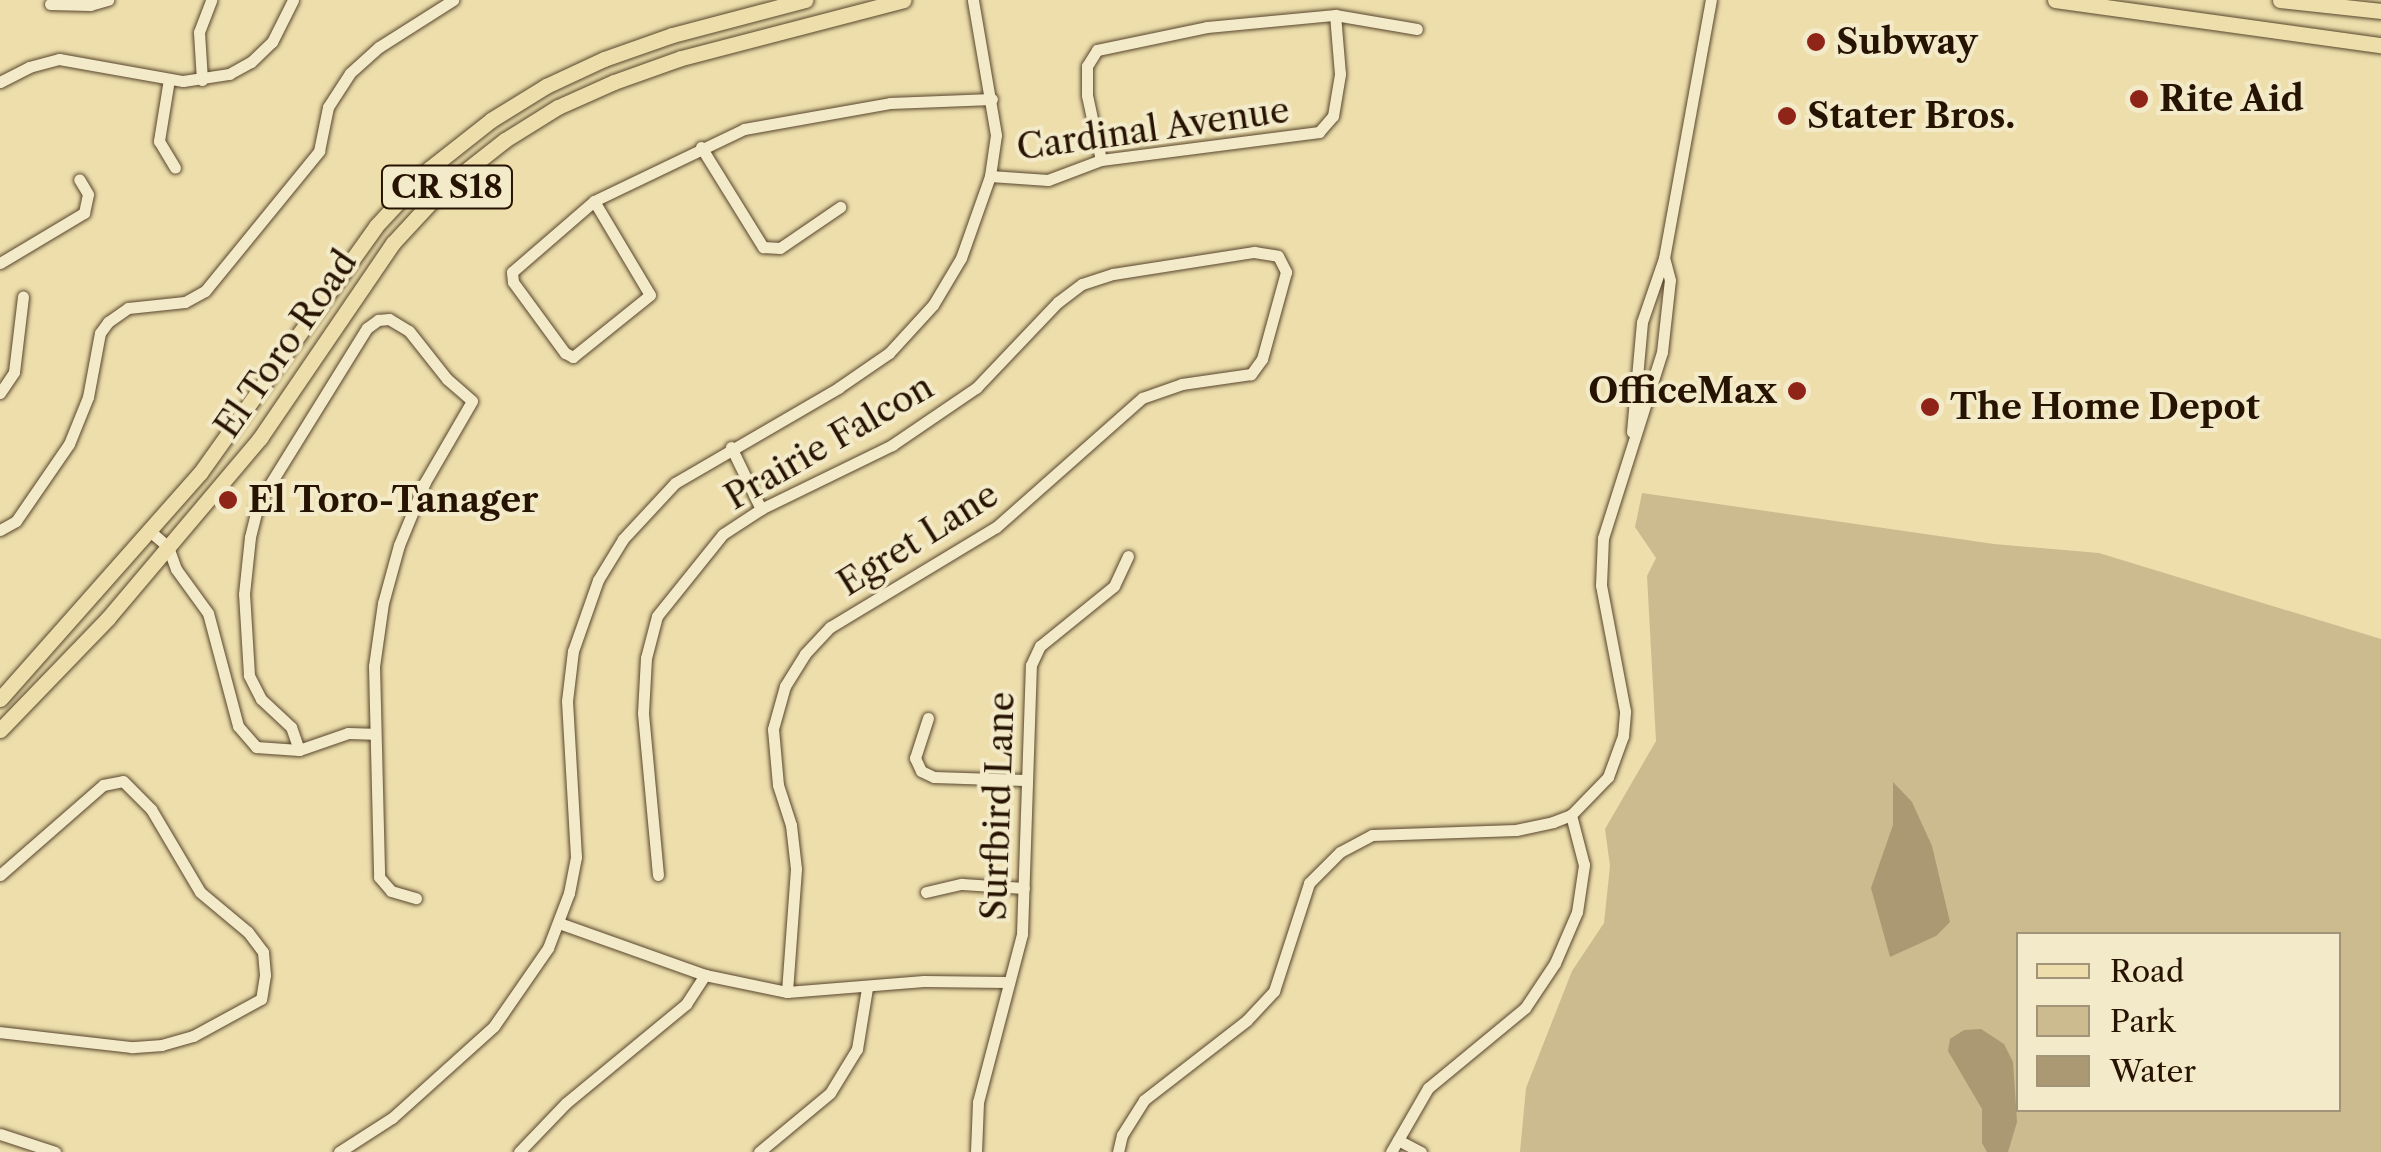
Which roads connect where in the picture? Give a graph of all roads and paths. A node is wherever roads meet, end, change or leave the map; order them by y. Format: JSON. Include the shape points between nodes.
{"nodes":[{"id":1,"x":108,"y":0,"type":"edge"},
{"id":2,"x":210,"y":0,"type":"edge"},
{"id":3,"x":293,"y":0,"type":"edge"},
{"id":4,"x":454,"y":0,"type":"edge"},
{"id":5,"x":804,"y":0,"type":"edge"},
{"id":6,"x":904,"y":0,"type":"edge"},
{"id":7,"x":973,"y":0,"type":"edge"},
{"id":8,"x":1711,"y":0,"type":"edge"},
{"id":9,"x":2055,"y":0,"type":"edge"},
{"id":10,"x":2280,"y":0,"type":"edge"},
{"id":11,"x":50,"y":4,"type":"dead end"},
{"id":12,"x":2381,"y":11,"type":"edge"},
{"id":13,"x":1335,"y":15,"type":"junction"},
{"id":14,"x":1417,"y":29,"type":"dead end"},
{"id":15,"x":2381,"y":45,"type":"edge"},
{"id":16,"x":169,"y":79,"type":"junction"},
{"id":17,"x":202,"y":80,"type":"junction"},
{"id":18,"x":0,"y":82,"type":"edge"},
{"id":19,"x":992,"y":98,"type":"junction"},
{"id":20,"x":701,"y":147,"type":"junction"},
{"id":21,"x":1100,"y":160,"type":"junction"},
{"id":22,"x":175,"y":168,"type":"dead end"},
{"id":23,"x":990,"y":176,"type":"junction"},
{"id":24,"x":78,"y":179,"type":"dead end"},
{"id":25,"x":594,"y":202,"type":"junction"},
{"id":26,"x":840,"y":208,"type":"dead end"},
{"id":27,"x":1278,"y":256,"type":"joint"},
{"id":28,"x":1664,"y":258,"type":"junction"},
{"id":29,"x":0,"y":263,"type":"edge"},
{"id":30,"x":23,"y":297,"type":"dead end"},
{"id":31,"x":1660,"y":360,"type":"junction"},
{"id":32,"x":1636,"y":366,"type":"junction"},
{"id":33,"x":0,"y":392,"type":"edge"},
{"id":34,"x":1632,"y":438,"type":"junction"},
{"id":35,"x":731,"y":447,"type":"junction"},
{"id":36,"x":761,"y":509,"type":"junction"},
{"id":37,"x":0,"y":530,"type":"edge"},
{"id":38,"x":151,"y":532,"type":"junction"},
{"id":39,"x":168,"y":547,"type":"junction"},
{"id":40,"x":1128,"y":556,"type":"dead end"},
{"id":41,"x":0,"y":699,"type":"edge"},
{"id":42,"x":928,"y":718,"type":"dead end"},
{"id":43,"x":0,"y":730,"type":"edge"},
{"id":44,"x":372,"y":734,"type":"junction"},
{"id":45,"x":300,"y":750,"type":"junction"},
{"id":46,"x":1025,"y":780,"type":"junction"},
{"id":47,"x":1570,"y":815,"type":"junction"},
{"id":48,"x":0,"y":875,"type":"edge"},
{"id":49,"x":658,"y":875,"type":"dead end"},
{"id":50,"x":1024,"y":888,"type":"junction"},
{"id":51,"x":926,"y":892,"type":"dead end"},
{"id":52,"x":416,"y":898,"type":"dead end"},
{"id":53,"x":559,"y":923,"type":"junction"},
{"id":54,"x":704,"y":975,"type":"junction"},
{"id":55,"x":1006,"y":982,"type":"junction"},
{"id":56,"x":867,"y":988,"type":"junction"},
{"id":57,"x":787,"y":992,"type":"junction"},
{"id":58,"x":0,"y":1032,"type":"edge"},
{"id":59,"x":0,"y":1134,"type":"edge"},
{"id":60,"x":1398,"y":1140,"type":"junction"},
{"id":61,"x":14,"y":1146,"type":"edge"},
{"id":62,"x":55,"y":1152,"type":"edge"},
{"id":63,"x":340,"y":1152,"type":"edge"},
{"id":64,"x":519,"y":1152,"type":"edge"},
{"id":65,"x":759,"y":1152,"type":"edge"},
{"id":66,"x":976,"y":1152,"type":"edge"},
{"id":67,"x":1118,"y":1152,"type":"edge"},
{"id":68,"x":1391,"y":1152,"type":"edge"},
{"id":69,"x":1421,"y":1152,"type":"edge"}],
"edges":[{"from":1,"to":11,"type":"street"},
{"from":2,"to":17,"type":"street","via":[[199,32]]},
{"from":3,"to":17,"type":"street","via":[[272,42],[251,62]]},
{"from":4,"to":37,"type":"street","via":[[350,73],[328,107],[319,151],[205,291],[186,302],[128,308],[108,322],[68,444],[16,521]]},
{"from":5,"to":38,"type":"main road","name":"El Toro Road","number":"CR S18","via":[[672,35],[589,66],[491,120],[429,169],[376,226],[200,474]]},
{"from":6,"to":39,"type":"main road","name":"El Toro Road","number":"CR S18","via":[[681,58],[558,107],[505,140],[444,188],[393,243],[260,438]]},
{"from":7,"to":19,"type":"street"},
{"from":8,"to":28,"type":"street"},
{"from":9,"to":15,"type":"main road"},
{"from":10,"to":12,"type":"main road"},
{"from":13,"to":14,"type":"street"},
{"from":13,"to":21,"type":"street","name":"Cardinal Avenue","via":[[1340,74],[1333,116],[1320,132]]},
{"from":13,"to":21,"type":"street","via":[[1207,28],[1096,50],[1087,66],[1087,95]]},
{"from":16,"to":17,"type":"street"},
{"from":16,"to":18,"type":"street","via":[[60,59]]},
{"from":16,"to":22,"type":"street","via":[[160,141]]},
{"from":19,"to":20,"type":"street","via":[[890,103],[744,129]]},
{"from":19,"to":23,"type":"street"},
{"from":20,"to":25,"type":"street"},
{"from":20,"to":26,"type":"street","via":[[763,247],[780,248]]},
{"from":21,"to":23,"type":"street","name":"Cardinal Avenue","via":[[1048,180]]},
{"from":23,"to":35,"type":"street","via":[[961,258],[933,306],[889,353]]},
{"from":24,"to":29,"type":"street","via":[[88,194],[84,213]]},
{"from":25,"to":25,"type":"street","via":[[518,266],[513,282],[573,357],[650,295]]},
{"from":27,"to":36,"type":"street","name":"Prairie Falcon","via":[[1254,252],[1082,284],[976,388],[892,445]]},
{"from":27,"to":57,"type":"street","name":"Egret Lane","via":[[1286,272],[1262,358],[1251,374],[1182,384],[1142,398],[996,527],[830,627],[805,654],[785,686],[773,729],[796,869]]},
{"from":28,"to":31,"type":"street","via":[[1670,280]]},
{"from":28,"to":32,"type":"street","via":[[1642,322]]},
{"from":30,"to":33,"type":"street","via":[[14,372]]},
{"from":31,"to":32,"type":"street"},
{"from":31,"to":34,"type":"street"},
{"from":32,"to":34,"type":"street"},
{"from":34,"to":47,"type":"street","via":[[1603,538],[1601,585],[1625,711],[1622,736],[1608,776]]},
{"from":35,"to":36,"type":"street"},
{"from":35,"to":53,"type":"street","via":[[675,483],[637,520],[588,602],[567,701],[576,838]]},
{"from":36,"to":49,"type":"street","name":"Prairie Falcon","via":[[723,534],[657,616],[643,712]]},
{"from":38,"to":39,"type":"street"},
{"from":38,"to":41,"type":"main road","name":"El Toro Road","number":"CR S18"},
{"from":39,"to":43,"type":"main road","name":"El Toro Road","number":"CR S18"},
{"from":39,"to":45,"type":"street","via":[[208,613],[238,726],[256,747]]},
{"from":40,"to":46,"type":"street","name":"Surfbird Lane","via":[[1114,586],[1064,623],[1036,655]]},
{"from":42,"to":46,"type":"street","via":[[914,758],[920,771]]},
{"from":44,"to":45,"type":"street","via":[[348,733]]},
{"from":44,"to":45,"type":"street","via":[[374,666],[393,562],[425,482],[472,402],[409,331],[383,318],[367,328],[257,507],[244,581],[249,675],[291,727]]},
{"from":44,"to":52,"type":"street","via":[[380,882]]},
{"from":46,"to":50,"type":"street","name":"Surfbird Lane"},
{"from":47,"to":60,"type":"street","via":[[1584,864],[1577,912],[1554,963],[1526,1008],[1428,1088]]},
{"from":47,"to":67,"type":"street","via":[[1516,830],[1372,835],[1340,852],[1308,883],[1274,991],[1144,1100]]},
{"from":48,"to":58,"type":"street","via":[[103,785],[124,781],[172,840],[200,892],[263,952],[261,998],[162,1046]]},
{"from":50,"to":51,"type":"street","via":[[962,884]]},
{"from":50,"to":55,"type":"street","name":"Surfbird Lane","via":[[1022,934]]},
{"from":53,"to":54,"type":"street"},
{"from":53,"to":63,"type":"street","via":[[527,984],[494,1026],[392,1118]]},
{"from":54,"to":57,"type":"street"},
{"from":54,"to":64,"type":"street","via":[[674,1015],[566,1103]]},
{"from":55,"to":56,"type":"street"},
{"from":55,"to":66,"type":"street","name":"Surfbird Lane","via":[[978,1102]]},
{"from":56,"to":57,"type":"street"},
{"from":56,"to":65,"type":"street","via":[[857,1049],[830,1094]]},
{"from":59,"to":61,"type":"street"},
{"from":60,"to":68,"type":"street"},
{"from":60,"to":69,"type":"street"},
{"from":61,"to":62,"type":"street"}]}
